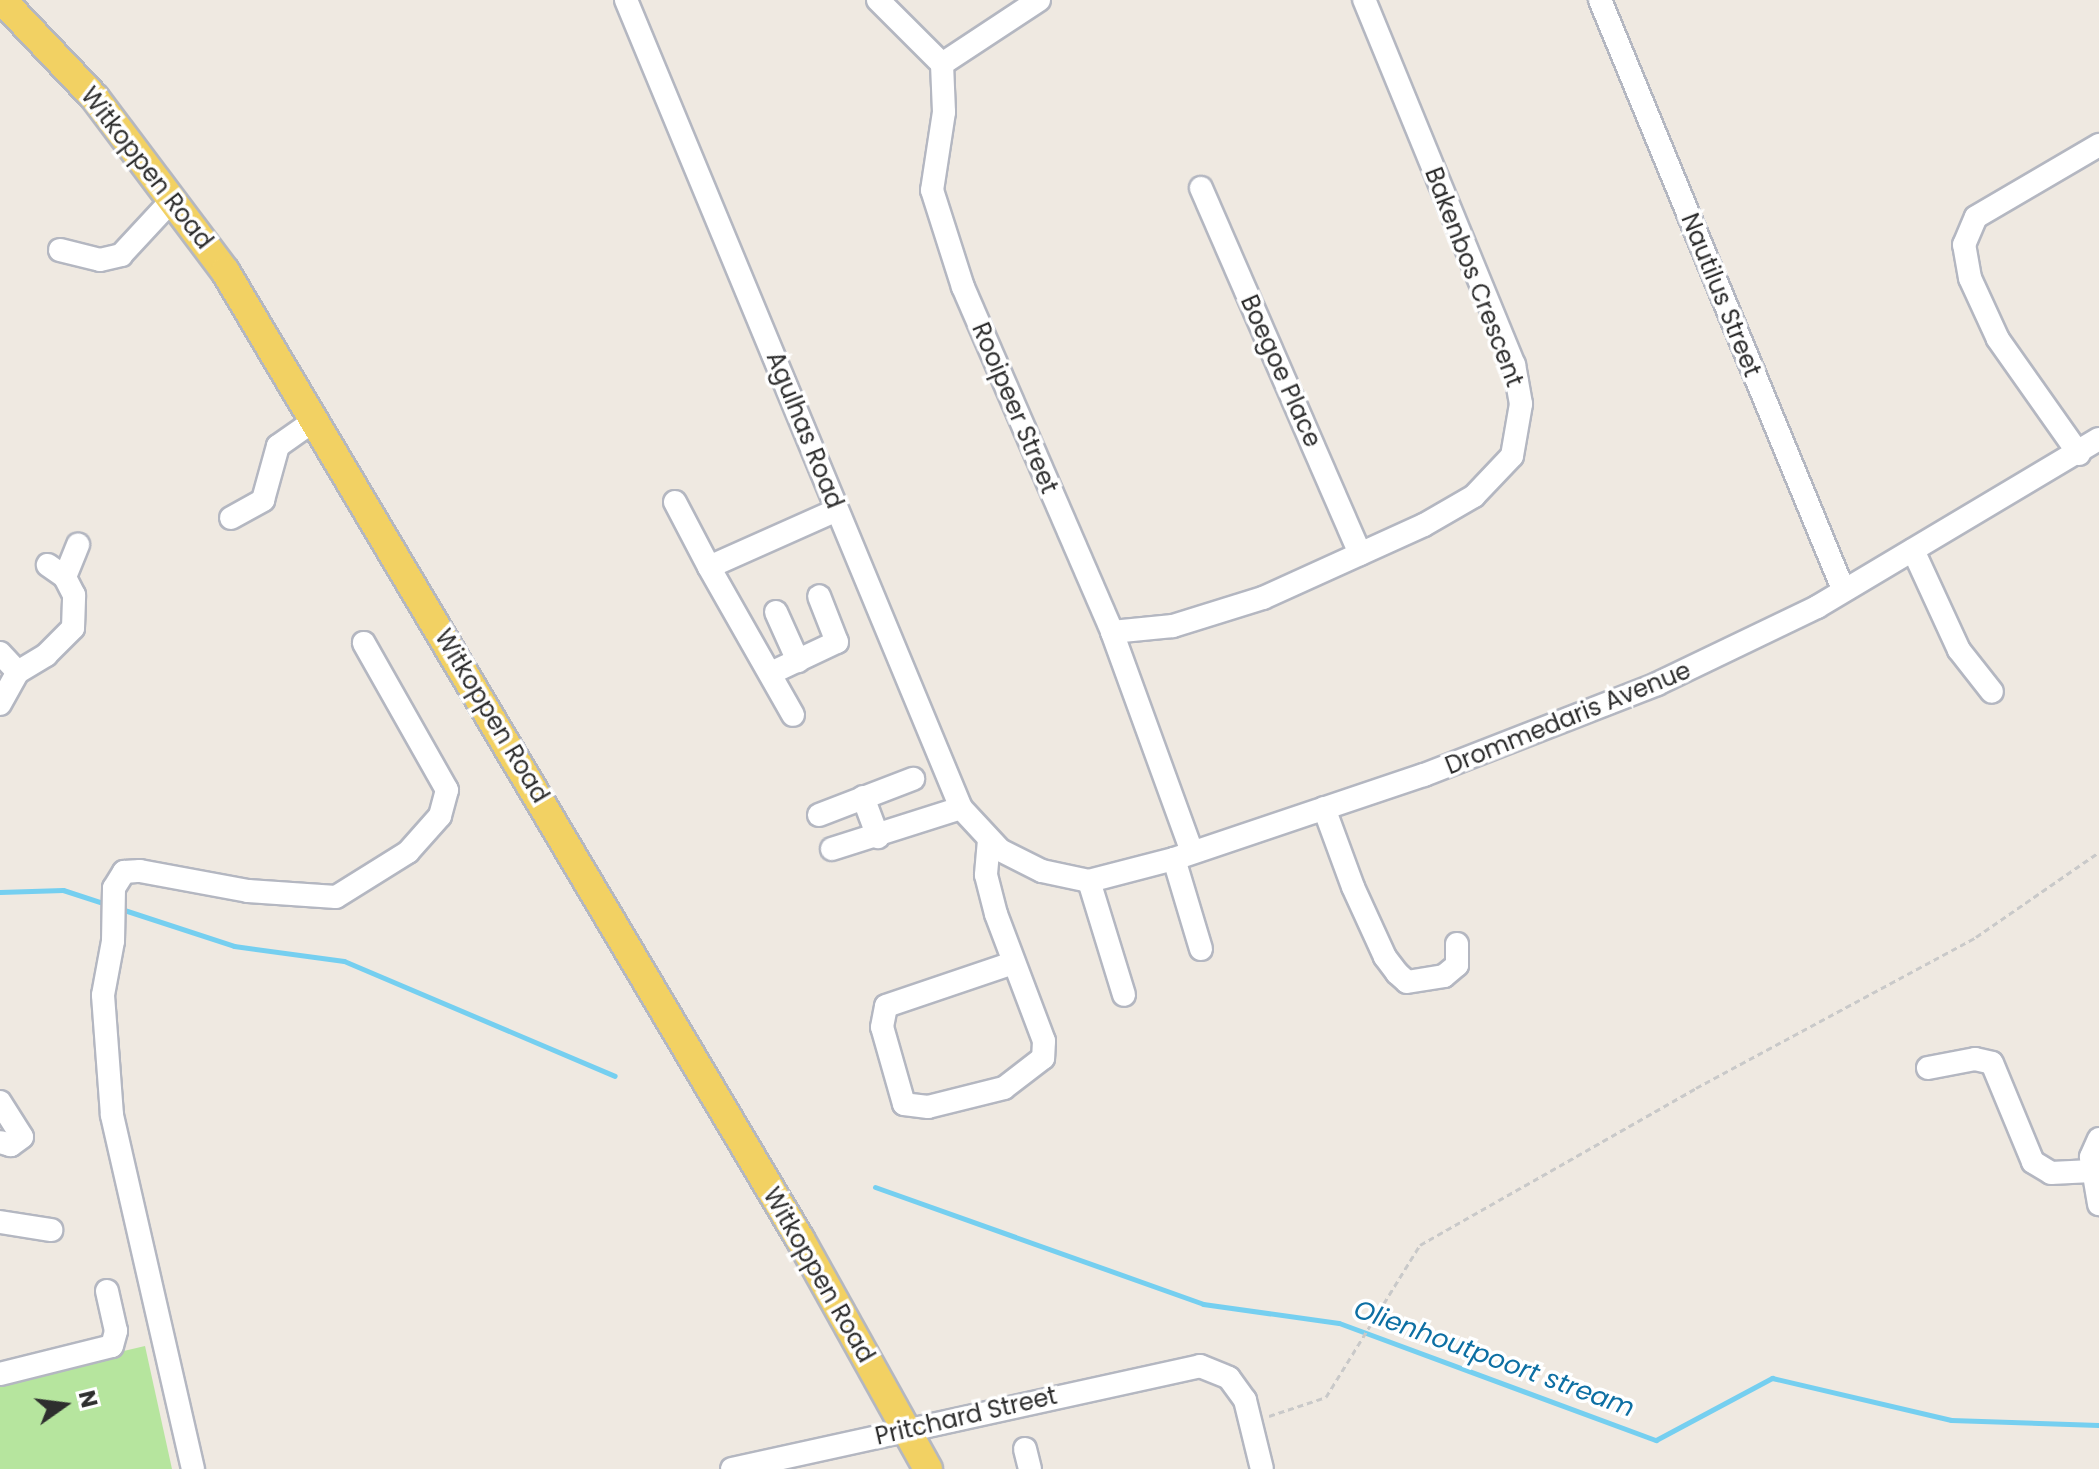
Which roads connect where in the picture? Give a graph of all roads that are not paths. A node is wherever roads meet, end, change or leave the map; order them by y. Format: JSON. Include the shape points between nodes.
{"nodes":[{"id":1,"x":2,"y":0,"type":"edge"},
{"id":2,"x":626,"y":0,"type":"edge"},
{"id":3,"x":878,"y":0,"type":"edge"},
{"id":4,"x":1039,"y":0,"type":"edge"},
{"id":5,"x":1364,"y":0,"type":"edge"},
{"id":6,"x":1600,"y":0,"type":"edge"},
{"id":7,"x":942,"y":64,"type":"junction"},
{"id":8,"x":2099,"y":145,"type":"edge"},
{"id":9,"x":1201,"y":188,"type":"dead end"},
{"id":10,"x":173,"y":199,"type":"junction"},
{"id":11,"x":60,"y":250,"type":"dead end"},
{"id":12,"x":315,"y":420,"type":"junction"},
{"id":13,"x":2099,"y":439,"type":"edge"},
{"id":14,"x":2079,"y":454,"type":"junction"},
{"id":15,"x":675,"y":502,"type":"dead end"},
{"id":16,"x":835,"y":504,"type":"junction"},
{"id":17,"x":231,"y":518,"type":"dead end"},
{"id":18,"x":78,"y":544,"type":"dead end"},
{"id":19,"x":1913,"y":550,"type":"junction"},
{"id":20,"x":1360,"y":554,"type":"junction"},
{"id":21,"x":709,"y":567,"type":"junction"},
{"id":22,"x":1843,"y":589,"type":"junction"},
{"id":23,"x":819,"y":596,"type":"dead end"},
{"id":24,"x":776,"y":612,"type":"dead end"},
{"id":25,"x":1112,"y":632,"type":"junction"},
{"id":26,"x":364,"y":643,"type":"dead end"},
{"id":27,"x":0,"y":653,"type":"edge"},
{"id":28,"x":798,"y":661,"type":"junction"},
{"id":29,"x":18,"y":672,"type":"junction"},
{"id":30,"x":771,"y":673,"type":"junction"},
{"id":31,"x":1992,"y":692,"type":"dead end"},
{"id":32,"x":0,"y":704,"type":"edge"},
{"id":33,"x":793,"y":715,"type":"dead end"},
{"id":34,"x":913,"y":779,"type":"dead end"},
{"id":35,"x":863,"y":797,"type":"junction"},
{"id":36,"x":961,"y":808,"type":"junction"},
{"id":37,"x":1324,"y":808,"type":"junction"},
{"id":38,"x":819,"y":815,"type":"dead end"},
{"id":39,"x":878,"y":837,"type":"junction"},
{"id":40,"x":995,"y":845,"type":"junction"},
{"id":41,"x":832,"y":849,"type":"dead end"},
{"id":42,"x":1183,"y":856,"type":"junction"},
{"id":43,"x":1089,"y":881,"type":"junction"},
{"id":44,"x":1457,"y":944,"type":"dead end"},
{"id":45,"x":1201,"y":949,"type":"dead end"},
{"id":46,"x":1013,"y":963,"type":"junction"},
{"id":47,"x":1124,"y":995,"type":"dead end"},
{"id":48,"x":1928,"y":1068,"type":"dead end"},
{"id":49,"x":0,"y":1102,"type":"edge"},
{"id":50,"x":2099,"y":1139,"type":"edge"},
{"id":51,"x":0,"y":1142,"type":"edge"},
{"id":52,"x":2092,"y":1171,"type":"junction"},
{"id":53,"x":2099,"y":1204,"type":"edge"},
{"id":54,"x":0,"y":1222,"type":"edge"},
{"id":55,"x":51,"y":1230,"type":"dead end"},
{"id":56,"x":107,"y":1291,"type":"dead end"},
{"id":57,"x":0,"y":1374,"type":"edge"},
{"id":58,"x":905,"y":1430,"type":"junction"},
{"id":59,"x":193,"y":1469,"type":"edge"},
{"id":60,"x":732,"y":1469,"type":"edge"},
{"id":61,"x":928,"y":1469,"type":"edge"},
{"id":62,"x":1262,"y":1469,"type":"edge"}],
"edges":[{"from":1,"to":10,"type":"main road","name":"Witkoppen Road","via":[[95,98]]},
{"from":2,"to":16,"type":"street","name":"Agulhas Road"},
{"from":3,"to":7,"type":"street"},
{"from":4,"to":7,"type":"street"},
{"from":5,"to":20,"type":"street","name":"Bakenbos Crescent","via":[[1514,365],[1521,404],[1512,456],[1486,487],[1424,525]]},
{"from":6,"to":22,"type":"street","name":"Nautilus Street"},
{"from":7,"to":25,"type":"street","name":"Rooipeer Street","via":[[944,112],[931,180],[942,225],[963,287]]},
{"from":8,"to":14,"type":"street","via":[[1976,217],[1964,245],[1970,278],[1998,339]]},
{"from":9,"to":20,"type":"street","name":"Boegoe Place"},
{"from":10,"to":11,"type":"street","via":[[121,255],[100,260]]},
{"from":10,"to":12,"type":"main road","name":"Witkoppen Road","via":[[220,263]]},
{"from":12,"to":17,"type":"street","via":[[278,446],[263,500]]},
{"from":12,"to":58,"type":"main road","name":"Witkoppen Road","via":[[800,1239]]},
{"from":13,"to":14,"type":"street","name":"Drommedaris Avenue"},
{"from":14,"to":19,"type":"street","name":"Drommedaris Avenue"},
{"from":15,"to":21,"type":"street"},
{"from":16,"to":21,"type":"street","via":[[791,517],[783,534]]},
{"from":16,"to":36,"type":"street","name":"Agulhas Road"},
{"from":18,"to":29,"type":"street","via":[[56,571],[74,595],[73,628],[46,655]]},
{"from":19,"to":22,"type":"street","name":"Drommedaris Avenue"},
{"from":19,"to":31,"type":"street","via":[[1959,650]]},
{"from":20,"to":25,"type":"street","name":"Bakenbos Crescent","via":[[1213,614],[1173,626]]},
{"from":21,"to":30,"type":"street"},
{"from":22,"to":37,"type":"street","name":"Drommedaris Avenue","via":[[1696,667],[1479,754]]},
{"from":23,"to":28,"type":"street","via":[[838,638]]},
{"from":24,"to":28,"type":"street"},
{"from":25,"to":42,"type":"street","name":"Rooipeer Street"},
{"from":26,"to":59,"type":"street","via":[[447,790],[445,808],[430,829],[392,865],[336,897],[248,891],[130,871],[118,877],[103,995],[112,1115]]},
{"from":27,"to":29,"type":"street"},
{"from":28,"to":30,"type":"street"},
{"from":29,"to":32,"type":"street"},
{"from":30,"to":33,"type":"street"},
{"from":34,"to":35,"type":"street"},
{"from":35,"to":38,"type":"street"},
{"from":35,"to":39,"type":"street"},
{"from":36,"to":39,"type":"street"},
{"from":36,"to":40,"type":"street","name":"Agulhas Road"},
{"from":37,"to":42,"type":"street","name":"Drommedaris Avenue"},
{"from":37,"to":44,"type":"street","via":[[1353,887],[1397,973],[1407,982],[1444,976],[1457,965]]},
{"from":39,"to":41,"type":"street"},
{"from":40,"to":43,"type":"street","name":"Drommedaris Avenue","via":[[1042,871]]},
{"from":40,"to":46,"type":"street","via":[[986,875]]},
{"from":42,"to":43,"type":"street","name":"Drommedaris Avenue"},
{"from":42,"to":45,"type":"street","name":"Rooipeer Street"},
{"from":43,"to":47,"type":"street"},
{"from":46,"to":46,"type":"street","via":[[1044,1041],[1043,1058],[1004,1088],[928,1107],[904,1104],[882,1027],[886,1006]]},
{"from":48,"to":52,"type":"street","via":[[1975,1059],[1992,1063],[2033,1162],[2051,1173]]},
{"from":49,"to":51,"type":"street","via":[[22,1137],[11,1145]]},
{"from":50,"to":52,"type":"street"},
{"from":52,"to":53,"type":"street"},
{"from":54,"to":55,"type":"street"},
{"from":56,"to":57,"type":"street","via":[[116,1331],[112,1346]]},
{"from":58,"to":60,"type":"street","name":"Pritchard Street"},
{"from":58,"to":61,"type":"main road","name":"Witkoppen Road"},
{"from":58,"to":62,"type":"street","name":"Pritchard Street","via":[[1200,1366],[1229,1378],[1245,1400]]}]}
